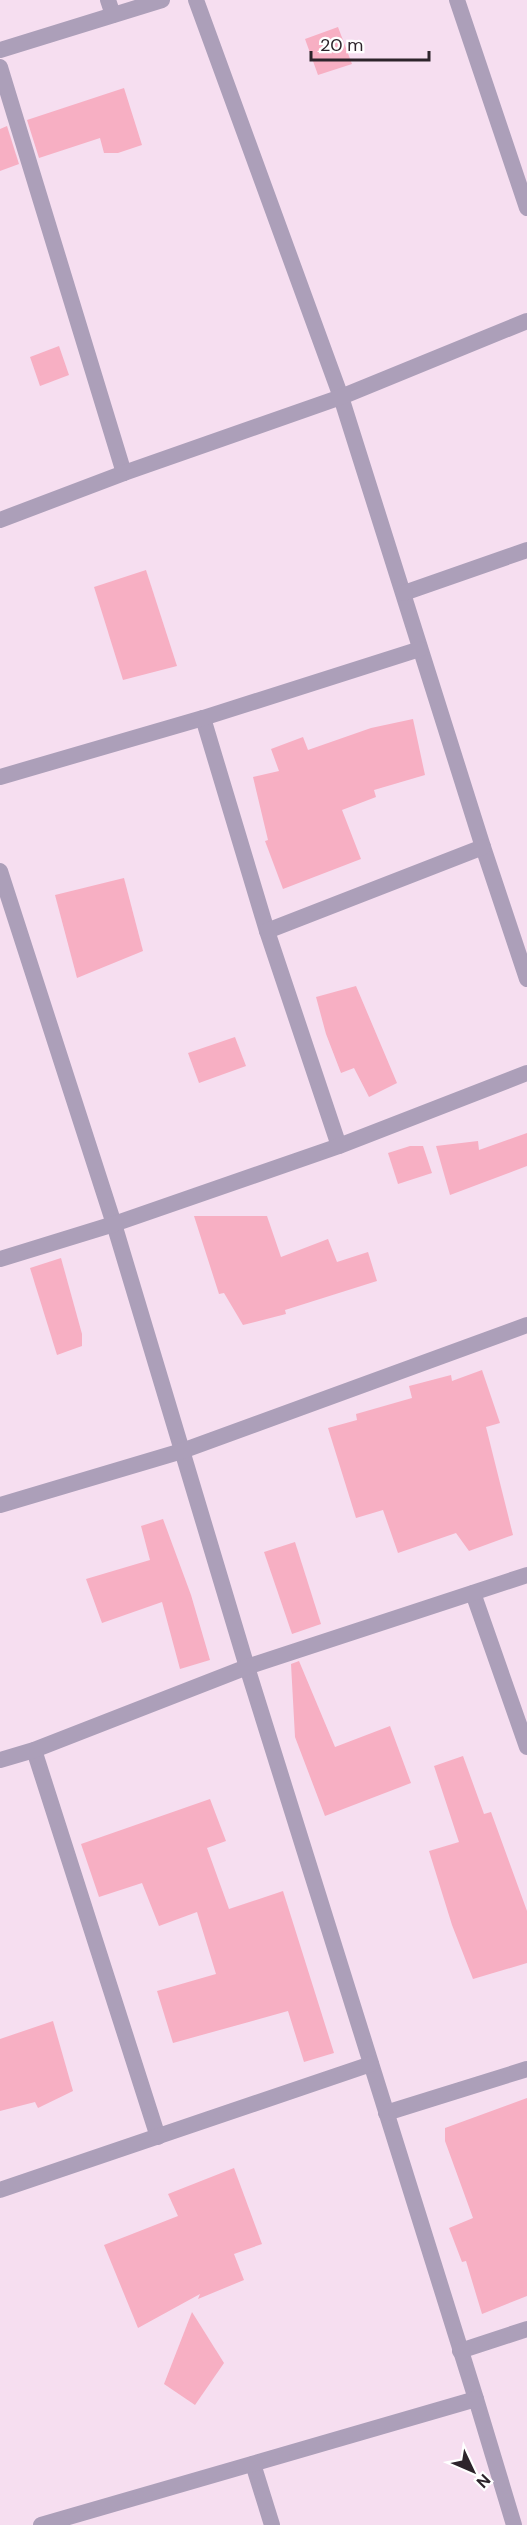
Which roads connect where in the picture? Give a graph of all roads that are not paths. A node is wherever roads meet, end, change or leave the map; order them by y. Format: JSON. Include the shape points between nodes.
{"nodes":[{"id":1,"x":162,"y":0,"type":"edge"},
{"id":2,"x":196,"y":0,"type":"edge"},
{"id":3,"x":457,"y":0,"type":"edge"},
{"id":4,"x":110,"y":8,"type":"edge"},
{"id":5,"x":0,"y":50,"type":"edge"},
{"id":6,"x":0,"y":67,"type":"edge"},
{"id":7,"x":527,"y":208,"type":"edge"},
{"id":8,"x":527,"y":321,"type":"edge"},
{"id":9,"x":341,"y":397,"type":"junction"},
{"id":10,"x":124,"y":473,"type":"junction"},
{"id":11,"x":0,"y":520,"type":"edge"},
{"id":12,"x":527,"y":550,"type":"edge"},
{"id":13,"x":404,"y":593,"type":"junction"},
{"id":14,"x":420,"y":649,"type":"junction"},
{"id":15,"x":203,"y":718,"type":"junction"},
{"id":16,"x":0,"y":777,"type":"edge"},
{"id":17,"x":483,"y":847,"type":"junction"},
{"id":18,"x":0,"y":871,"type":"edge"},
{"id":19,"x":267,"y":931,"type":"junction"},
{"id":20,"x":527,"y":980,"type":"edge"},
{"id":21,"x":527,"y":1073,"type":"edge"},
{"id":22,"x":339,"y":1146,"type":"junction"},
{"id":23,"x":114,"y":1224,"type":"junction"},
{"id":24,"x":0,"y":1259,"type":"edge"},
{"id":25,"x":527,"y":1324,"type":"edge"},
{"id":26,"x":182,"y":1451,"type":"junction"},
{"id":27,"x":0,"y":1505,"type":"edge"},
{"id":28,"x":527,"y":1575,"type":"edge"},
{"id":29,"x":473,"y":1593,"type":"junction"},
{"id":30,"x":247,"y":1667,"type":"junction"},
{"id":31,"x":527,"y":1747,"type":"edge"},
{"id":32,"x":34,"y":1750,"type":"junction"},
{"id":33,"x":0,"y":1760,"type":"edge"},
{"id":34,"x":371,"y":2064,"type":"junction"},
{"id":35,"x":527,"y":2069,"type":"edge"},
{"id":36,"x":386,"y":2113,"type":"junction"},
{"id":37,"x":158,"y":2136,"type":"junction"},
{"id":38,"x":0,"y":2190,"type":"edge"},
{"id":39,"x":527,"y":2329,"type":"edge"},
{"id":40,"x":460,"y":2352,"type":"junction"},
{"id":41,"x":476,"y":2399,"type":"junction"},
{"id":42,"x":253,"y":2464,"type":"junction"},
{"id":43,"x":41,"y":2525,"type":"edge"},
{"id":44,"x":272,"y":2525,"type":"edge"},
{"id":45,"x":514,"y":2525,"type":"edge"}],
"edges":[{"from":1,"to":4,"type":"street"},
{"from":2,"to":9,"type":"street"},
{"from":3,"to":7,"type":"street"},
{"from":4,"to":5,"type":"street"},
{"from":6,"to":10,"type":"street"},
{"from":8,"to":9,"type":"street"},
{"from":9,"to":10,"type":"street"},
{"from":9,"to":13,"type":"street"},
{"from":10,"to":11,"type":"street"},
{"from":12,"to":13,"type":"street"},
{"from":13,"to":14,"type":"street"},
{"from":14,"to":15,"type":"street"},
{"from":14,"to":17,"type":"street"},
{"from":15,"to":16,"type":"street"},
{"from":15,"to":19,"type":"street"},
{"from":17,"to":19,"type":"street"},
{"from":17,"to":20,"type":"street"},
{"from":18,"to":23,"type":"street"},
{"from":19,"to":22,"type":"street"},
{"from":21,"to":22,"type":"street"},
{"from":22,"to":23,"type":"street"},
{"from":23,"to":24,"type":"street"},
{"from":23,"to":26,"type":"street"},
{"from":25,"to":26,"type":"street"},
{"from":26,"to":27,"type":"street"},
{"from":26,"to":30,"type":"street"},
{"from":28,"to":29,"type":"street"},
{"from":29,"to":30,"type":"street"},
{"from":29,"to":31,"type":"street"},
{"from":30,"to":32,"type":"street"},
{"from":30,"to":34,"type":"street"},
{"from":32,"to":33,"type":"street"},
{"from":32,"to":37,"type":"street"},
{"from":34,"to":36,"type":"street"},
{"from":34,"to":37,"type":"street"},
{"from":35,"to":36,"type":"street"},
{"from":36,"to":40,"type":"street"},
{"from":37,"to":38,"type":"street"},
{"from":39,"to":40,"type":"street"},
{"from":40,"to":41,"type":"street"},
{"from":41,"to":42,"type":"street"},
{"from":41,"to":45,"type":"street"},
{"from":42,"to":43,"type":"street"},
{"from":42,"to":44,"type":"street"}]}
